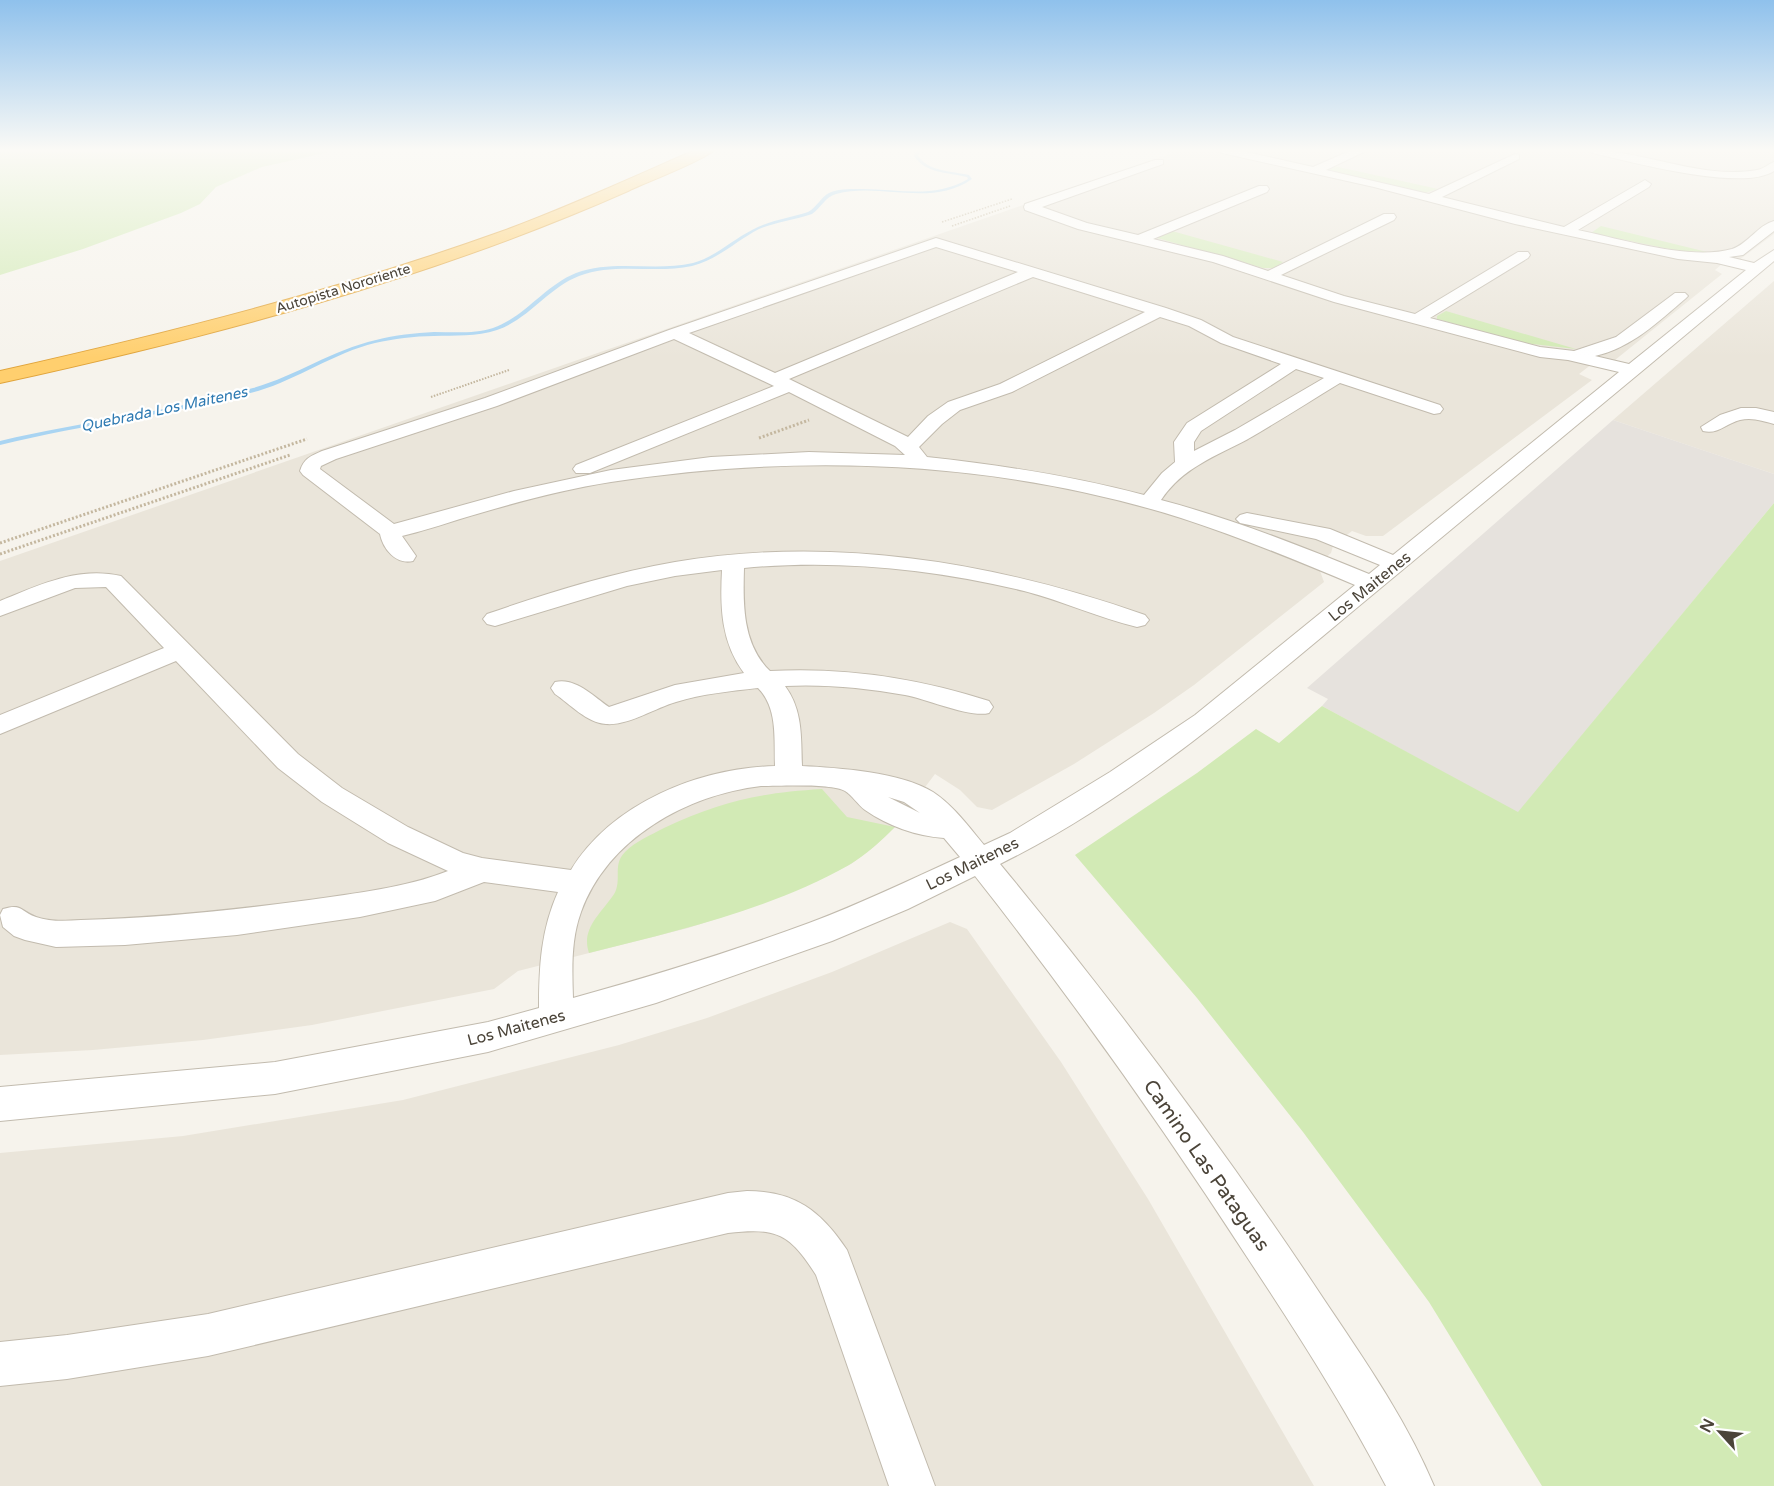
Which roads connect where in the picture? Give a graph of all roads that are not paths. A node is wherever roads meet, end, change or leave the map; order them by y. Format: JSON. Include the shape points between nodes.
{"nodes":[{"id":1,"x":523,"y":219,"type":"edge"},
{"id":2,"x":547,"y":219,"type":"edge"},
{"id":3,"x":1064,"y":219,"type":"edge"},
{"id":4,"x":1189,"y":219,"type":"edge"},
{"id":5,"x":1384,"y":219,"type":"edge"},
{"id":6,"x":1522,"y":219,"type":"edge"},
{"id":7,"x":1586,"y":219,"type":"edge"},
{"id":8,"x":1774,"y":225,"type":"edge"},
{"id":9,"x":1568,"y":230,"type":"junction"},
{"id":10,"x":1141,"y":239,"type":"junction"},
{"id":11,"x":1774,"y":254,"type":"edge"},
{"id":12,"x":1523,"y":255,"type":"dead end"},
{"id":13,"x":1678,"y":255,"type":"junction"},
{"id":14,"x":1701,"y":257,"type":"junction"},
{"id":15,"x":1753,"y":271,"type":"junction"},
{"id":16,"x":1032,"y":272,"type":"junction"},
{"id":17,"x":1268,"y":276,"type":"junction"},
{"id":18,"x":1680,"y":297,"type":"dead end"},
{"id":19,"x":1160,"y":311,"type":"junction"},
{"id":20,"x":1418,"y":318,"type":"junction"},
{"id":21,"x":675,"y":333,"type":"junction"},
{"id":22,"x":1540,"y":352,"type":"junction"},
{"id":23,"x":1568,"y":355,"type":"junction"},
{"id":24,"x":1295,"y":362,"type":"junction"},
{"id":25,"x":0,"y":366,"type":"edge"},
{"id":26,"x":1624,"y":376,"type":"junction"},
{"id":27,"x":0,"y":377,"type":"edge"},
{"id":28,"x":1338,"y":377,"type":"junction"},
{"id":29,"x":782,"y":383,"type":"junction"},
{"id":30,"x":1434,"y":409,"type":"dead end"},
{"id":31,"x":1771,"y":416,"type":"edge"},
{"id":32,"x":1710,"y":427,"type":"dead end"},
{"id":33,"x":915,"y":454,"type":"junction"},
{"id":34,"x":1185,"y":462,"type":"junction"},
{"id":35,"x":597,"y":471,"type":"junction"},
{"id":36,"x":1152,"y":497,"type":"junction"},
{"id":37,"x":390,"y":531,"type":"junction"},
{"id":38,"x":405,"y":556,"type":"dead end"},
{"id":39,"x":733,"y":563,"type":"junction"},
{"id":40,"x":1384,"y":574,"type":"junction"},
{"id":41,"x":0,"y":609,"type":"edge"},
{"id":42,"x":495,"y":619,"type":"dead end"},
{"id":43,"x":1137,"y":620,"type":"dead end"},
{"id":44,"x":180,"y":650,"type":"junction"},
{"id":45,"x":763,"y":678,"type":"junction"},
{"id":46,"x":564,"y":688,"type":"dead end"},
{"id":47,"x":980,"y":707,"type":"dead end"},
{"id":48,"x":0,"y":725,"type":"edge"},
{"id":49,"x":789,"y":774,"type":"junction"},
{"id":50,"x":980,"y":860,"type":"junction"},
{"id":51,"x":482,"y":870,"type":"junction"},
{"id":52,"x":578,"y":883,"type":"junction"},
{"id":53,"x":14,"y":918,"type":"dead end"},
{"id":54,"x":556,"y":1017,"type":"junction"},
{"id":55,"x":0,"y":1104,"type":"edge"},
{"id":56,"x":0,"y":1364,"type":"edge"},
{"id":57,"x":912,"y":1486,"type":"edge"},
{"id":58,"x":1411,"y":1486,"type":"edge"}],
"edges":[{"from":1,"to":25,"type":"highway","name":"Autopista Nororiente","via":[[361,275],[185,324]]},
{"from":2,"to":27,"type":"highway","name":"Autopista Nororiente","via":[[280,308]]},
{"from":3,"to":10,"type":"street"},
{"from":4,"to":10,"type":"street"},
{"from":5,"to":17,"type":"street"},
{"from":6,"to":9,"type":"street"},
{"from":7,"to":9,"type":"street"},
{"from":8,"to":14,"type":"street","via":[[1738,252]]},
{"from":9,"to":13,"type":"street"},
{"from":10,"to":17,"type":"street"},
{"from":11,"to":15,"type":"street","name":"Los Maitenes"},
{"from":12,"to":20,"type":"street"},
{"from":13,"to":14,"type":"street"},
{"from":13,"to":15,"type":"street"},
{"from":14,"to":15,"type":"street"},
{"from":15,"to":26,"type":"street","name":"Los Maitenes"},
{"from":16,"to":19,"type":"street"},
{"from":16,"to":21,"type":"street","via":[[936,242]]},
{"from":16,"to":29,"type":"street"},
{"from":17,"to":20,"type":"street"},
{"from":18,"to":23,"type":"street","via":[[1616,345],[1599,352]]},
{"from":19,"to":24,"type":"street","via":[[1227,340]]},
{"from":19,"to":33,"type":"street","via":[[1006,388],[954,406],[935,420]]},
{"from":20,"to":22,"type":"street"},
{"from":21,"to":29,"type":"street"},
{"from":21,"to":37,"type":"street","via":[[312,463],[310,471]]},
{"from":22,"to":23,"type":"street"},
{"from":22,"to":26,"type":"street","via":[[1572,366]]},
{"from":23,"to":26,"type":"street"},
{"from":24,"to":28,"type":"street"},
{"from":24,"to":34,"type":"street","via":[[1194,427],[1184,442]]},
{"from":26,"to":40,"type":"street","name":"Los Maitenes"},
{"from":28,"to":30,"type":"street"},
{"from":28,"to":34,"type":"street","via":[[1240,435]]},
{"from":29,"to":33,"type":"street"},
{"from":29,"to":35,"type":"street"},
{"from":31,"to":32,"type":"street","via":[[1733,414]]},
{"from":33,"to":35,"type":"street"},
{"from":33,"to":36,"type":"street"},
{"from":34,"to":36,"type":"street"},
{"from":35,"to":37,"type":"street"},
{"from":36,"to":40,"type":"street","via":[[1275,542]]},
{"from":36,"to":40,"type":"street","via":[[1322,534]]},
{"from":37,"to":38,"type":"street"},
{"from":39,"to":42,"type":"street","via":[[621,580]]},
{"from":39,"to":43,"type":"street","via":[[842,558],[932,566],[1034,586]]},
{"from":39,"to":45,"type":"street","via":[[732,603],[739,643]]},
{"from":40,"to":50,"type":"street","name":"Los Maitenes","via":[[1162,752],[1020,841]]},
{"from":41,"to":44,"type":"street","via":[[74,582],[105,579],[118,584]]},
{"from":44,"to":48,"type":"street"},
{"from":44,"to":51,"type":"street","via":[[288,761],[332,795],[398,835]]},
{"from":45,"to":46,"type":"street","via":[[682,692],[608,716]]},
{"from":45,"to":47,"type":"street","via":[[882,682]]},
{"from":45,"to":49,"type":"street","via":[[778,693],[783,705]]},
{"from":49,"to":50,"type":"street","name":"Camino Las Pataguas","via":[[852,781],[891,814],[920,824],[952,828]]},
{"from":49,"to":52,"type":"street","via":[[720,783],[676,798],[619,836],[593,861]]},
{"from":50,"to":54,"type":"street","name":"Los Maitenes","via":[[821,932],[656,989]]},
{"from":50,"to":58,"type":"street","name":"Camino Las Pataguas","via":[[1079,985],[1230,1196],[1352,1383]]},
{"from":51,"to":52,"type":"street"},
{"from":51,"to":53,"type":"street","via":[[435,889],[360,905],[237,922],[56,934],[25,927]]},
{"from":52,"to":54,"type":"street","via":[[563,916],[558,939]]},
{"from":54,"to":55,"type":"street","name":"Los Maitenes","via":[[488,1036],[275,1078]]},
{"from":56,"to":57,"type":"street","via":[[208,1335],[728,1213],[761,1210],[807,1228],[833,1264]]}]}
